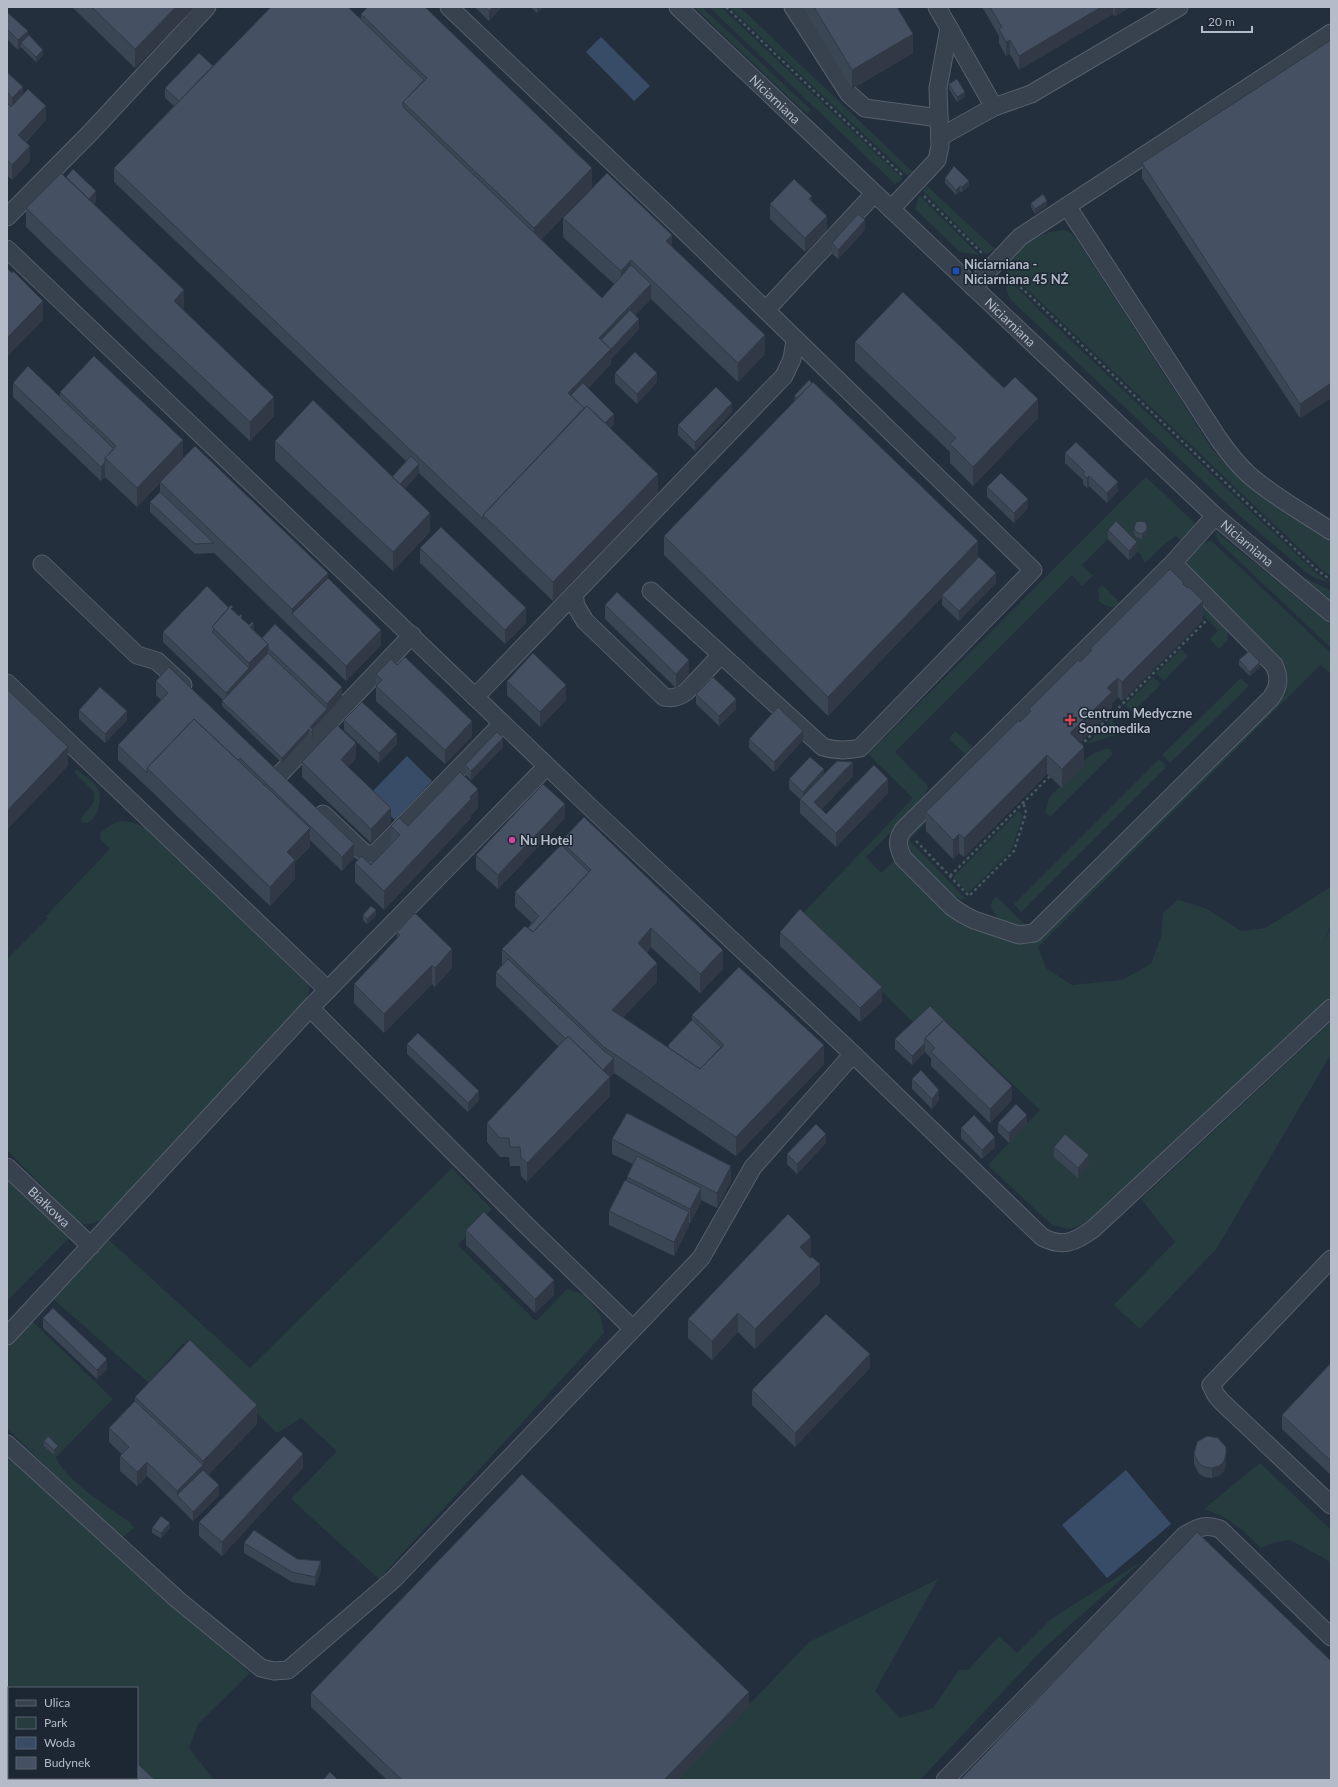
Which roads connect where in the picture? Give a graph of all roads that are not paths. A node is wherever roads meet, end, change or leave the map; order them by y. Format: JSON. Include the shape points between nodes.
{"nodes":[{"id":1,"x":207,"y":7,"type":"edge"},
{"id":2,"x":449,"y":7,"type":"edge"},
{"id":3,"x":678,"y":7,"type":"edge"},
{"id":4,"x":793,"y":7,"type":"edge"},
{"id":5,"x":937,"y":7,"type":"edge"},
{"id":6,"x":1178,"y":7,"type":"edge"},
{"id":7,"x":949,"y":28,"type":"junction"},
{"id":8,"x":1331,"y":33,"type":"edge"},
{"id":9,"x":994,"y":107,"type":"junction"},
{"id":10,"x":939,"y":118,"type":"junction"},
{"id":11,"x":940,"y":137,"type":"junction"},
{"id":12,"x":874,"y":194,"type":"junction"},
{"id":13,"x":1067,"y":206,"type":"junction"},
{"id":14,"x":891,"y":210,"type":"junction"},
{"id":15,"x":7,"y":217,"type":"edge"},
{"id":16,"x":7,"y":249,"type":"edge"},
{"id":17,"x":973,"y":287,"type":"junction"},
{"id":18,"x":766,"y":310,"type":"junction"},
{"id":19,"x":795,"y":341,"type":"junction"},
{"id":20,"x":1215,"y":516,"type":"junction"},
{"id":21,"x":1331,"y":531,"type":"edge"},
{"id":22,"x":1173,"y":563,"type":"junction"},
{"id":23,"x":42,"y":564,"type":"dead end"},
{"id":24,"x":651,"y":591,"type":"dead end"},
{"id":25,"x":574,"y":594,"type":"junction"},
{"id":26,"x":1331,"y":613,"type":"edge"},
{"id":27,"x":412,"y":635,"type":"junction"},
{"id":28,"x":720,"y":654,"type":"junction"},
{"id":29,"x":7,"y":684,"type":"edge"},
{"id":30,"x":192,"y":693,"type":"edge"},
{"id":31,"x":475,"y":697,"type":"junction"},
{"id":32,"x":502,"y":724,"type":"junction"},
{"id":33,"x":547,"y":766,"type":"junction"},
{"id":34,"x":280,"y":774,"type":"edge"},
{"id":35,"x":309,"y":801,"type":"edge"},
{"id":36,"x":328,"y":990,"type":"junction"},
{"id":37,"x":310,"y":1008,"type":"junction"},
{"id":38,"x":1331,"y":1008,"type":"edge"},
{"id":39,"x":853,"y":1054,"type":"junction"},
{"id":40,"x":7,"y":1167,"type":"edge"},
{"id":41,"x":91,"y":1246,"type":"junction"},
{"id":42,"x":1331,"y":1259,"type":"edge"},
{"id":43,"x":633,"y":1329,"type":"junction"},
{"id":44,"x":7,"y":1336,"type":"edge"},
{"id":45,"x":7,"y":1444,"type":"edge"},
{"id":46,"x":1331,"y":1505,"type":"edge"},
{"id":47,"x":1331,"y":1637,"type":"edge"},
{"id":48,"x":945,"y":1780,"type":"edge"}],
"edges":[{"from":1,"to":15,"type":"street","via":[[91,132]]},
{"from":2,"to":18,"type":"street"},
{"from":3,"to":12,"type":"street","name":"Niciarniana"},
{"from":4,"to":10,"type":"street","via":[[849,94],[865,108]]},
{"from":5,"to":7,"type":"street"},
{"from":6,"to":9,"type":"street","via":[[1031,94]]},
{"from":7,"to":9,"type":"street"},
{"from":7,"to":10,"type":"street","via":[[938,88]]},
{"from":8,"to":13,"type":"street"},
{"from":9,"to":11,"type":"street"},
{"from":10,"to":11,"type":"street"},
{"from":11,"to":14,"type":"street","via":[[937,160]]},
{"from":12,"to":14,"type":"street","name":"Niciarniana"},
{"from":12,"to":18,"type":"street"},
{"from":13,"to":17,"type":"street","via":[[1020,237]]},
{"from":13,"to":21,"type":"street","via":[[1232,458],[1264,486]]},
{"from":14,"to":17,"type":"street","name":"Niciarniana"},
{"from":16,"to":27,"type":"street"},
{"from":17,"to":20,"type":"street","name":"Niciarniana"},
{"from":18,"to":19,"type":"street"},
{"from":19,"to":25,"type":"street","via":[[792,359],[784,376]]},
{"from":19,"to":28,"type":"street","via":[[1033,570],[860,748],[836,751],[823,747]]},
{"from":20,"to":22,"type":"street"},
{"from":20,"to":26,"type":"street","name":"Niciarniana"},
{"from":22,"to":22,"type":"street","via":[[903,830],[898,838],[898,848],[903,858],[952,907],[964,915],[1019,935],[1034,933],[1277,690],[1278,673],[1274,665]]},
{"from":23,"to":30,"type":"street","via":[[137,656],[157,661]]},
{"from":24,"to":28,"type":"street"},
{"from":25,"to":28,"type":"street","via":[[576,606],[585,621],[664,697],[671,699],[686,692]]},
{"from":25,"to":31,"type":"street"},
{"from":27,"to":31,"type":"street"},
{"from":27,"to":34,"type":"street"},
{"from":29,"to":36,"type":"street"},
{"from":31,"to":32,"type":"street"},
{"from":32,"to":33,"type":"street"},
{"from":32,"to":35,"type":"street","via":[[375,854],[361,850]]},
{"from":33,"to":36,"type":"street"},
{"from":33,"to":39,"type":"street"},
{"from":36,"to":37,"type":"street"},
{"from":37,"to":41,"type":"street"},
{"from":37,"to":43,"type":"street"},
{"from":38,"to":39,"type":"street","via":[[1093,1229],[1080,1238],[1065,1243],[1052,1242],[1042,1237]]},
{"from":39,"to":43,"type":"street","via":[[753,1167],[701,1258]]},
{"from":40,"to":41,"type":"street","name":"Białkowa"},
{"from":41,"to":44,"type":"street"},
{"from":42,"to":46,"type":"street","via":[[1211,1385],[1216,1396]]},
{"from":43,"to":45,"type":"street","via":[[394,1580],[288,1670],[274,1671],[261,1668],[178,1600]]},
{"from":47,"to":48,"type":"street","via":[[1220,1530],[1210,1526],[1199,1528],[1185,1535]]}]}
